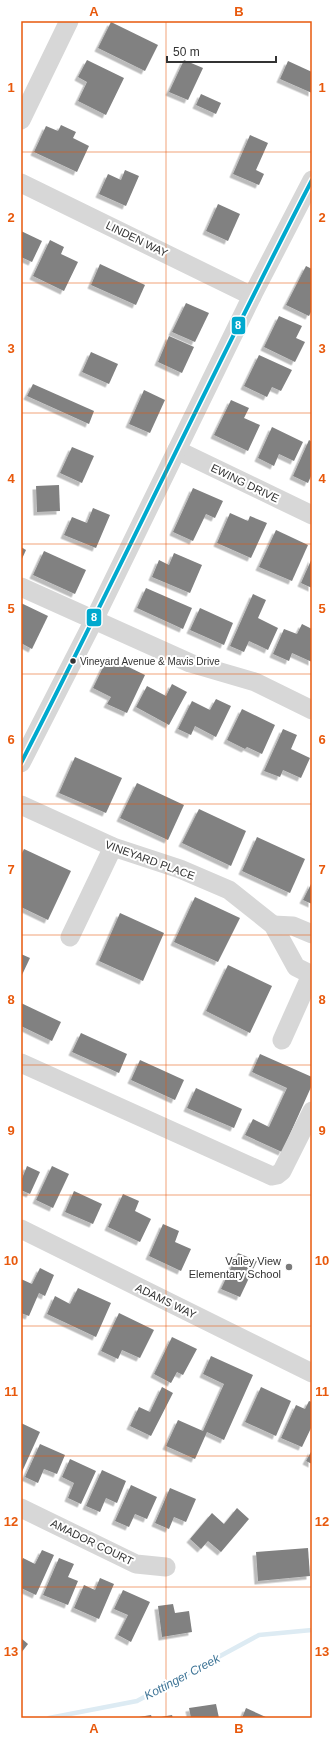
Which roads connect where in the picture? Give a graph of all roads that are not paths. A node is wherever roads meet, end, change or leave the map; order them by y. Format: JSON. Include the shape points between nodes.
{"nodes":[{"id":1,"x":69,"y":21,"type":"edge"},
{"id":2,"x":21,"y":120,"type":"edge"},
{"id":3,"x":312,"y":180,"type":"edge"},
{"id":4,"x":21,"y":183,"type":"edge"},
{"id":5,"x":252,"y":296,"type":"junction"},
{"id":6,"x":177,"y":450,"type":"junction"},
{"id":7,"x":312,"y":515,"type":"edge"},
{"id":8,"x":21,"y":587,"type":"edge"},
{"id":9,"x":94,"y":620,"type":"junction"},
{"id":10,"x":312,"y":710,"type":"edge"},
{"id":11,"x":21,"y":763,"type":"edge"},
{"id":12,"x":21,"y":805,"type":"edge"},
{"id":13,"x":113,"y":847,"type":"junction"},
{"id":14,"x":273,"y":925,"type":"junction"},
{"id":15,"x":312,"y":934,"type":"edge"},
{"id":16,"x":70,"y":937,"type":"dead end"},
{"id":17,"x":311,"y":975,"type":"edge"},
{"id":18,"x":282,"y":1040,"type":"dead end"},
{"id":19,"x":21,"y":1063,"type":"edge"},
{"id":20,"x":312,"y":1111,"type":"edge"},
{"id":21,"x":21,"y":1229,"type":"edge"},
{"id":22,"x":312,"y":1373,"type":"edge"},
{"id":23,"x":21,"y":1508,"type":"edge"},
{"id":24,"x":166,"y":1567,"type":"dead end"}],
"edges":[{"from":1,"to":2,"type":"street"},
{"from":3,"to":5,"type":"street"},
{"from":4,"to":5,"type":"street","name":"LINDEN WAY"},
{"from":5,"to":6,"type":"street"},
{"from":6,"to":7,"type":"street","name":"EWING DRIVE"},
{"from":6,"to":9,"type":"street"},
{"from":8,"to":9,"type":"street"},
{"from":9,"to":10,"type":"street","via":[[190,663],[255,682]]},
{"from":9,"to":11,"type":"street"},
{"from":12,"to":13,"type":"street","name":"VINEYARD PLACE"},
{"from":13,"to":14,"type":"street","name":"VINEYARD PLACE","via":[[180,869],[229,890]]},
{"from":13,"to":16,"type":"street"},
{"from":14,"to":15,"type":"street","via":[[293,926]]},
{"from":14,"to":17,"type":"street","name":"VINEYARD PLACE","via":[[296,967]]},
{"from":17,"to":18,"type":"street"},
{"from":19,"to":20,"type":"street","via":[[272,1176],[282,1171]]},
{"from":21,"to":22,"type":"street","name":"ADAMS WAY"},
{"from":23,"to":24,"type":"street","name":"AMADOR COURT","via":[[136,1564]]}]}
